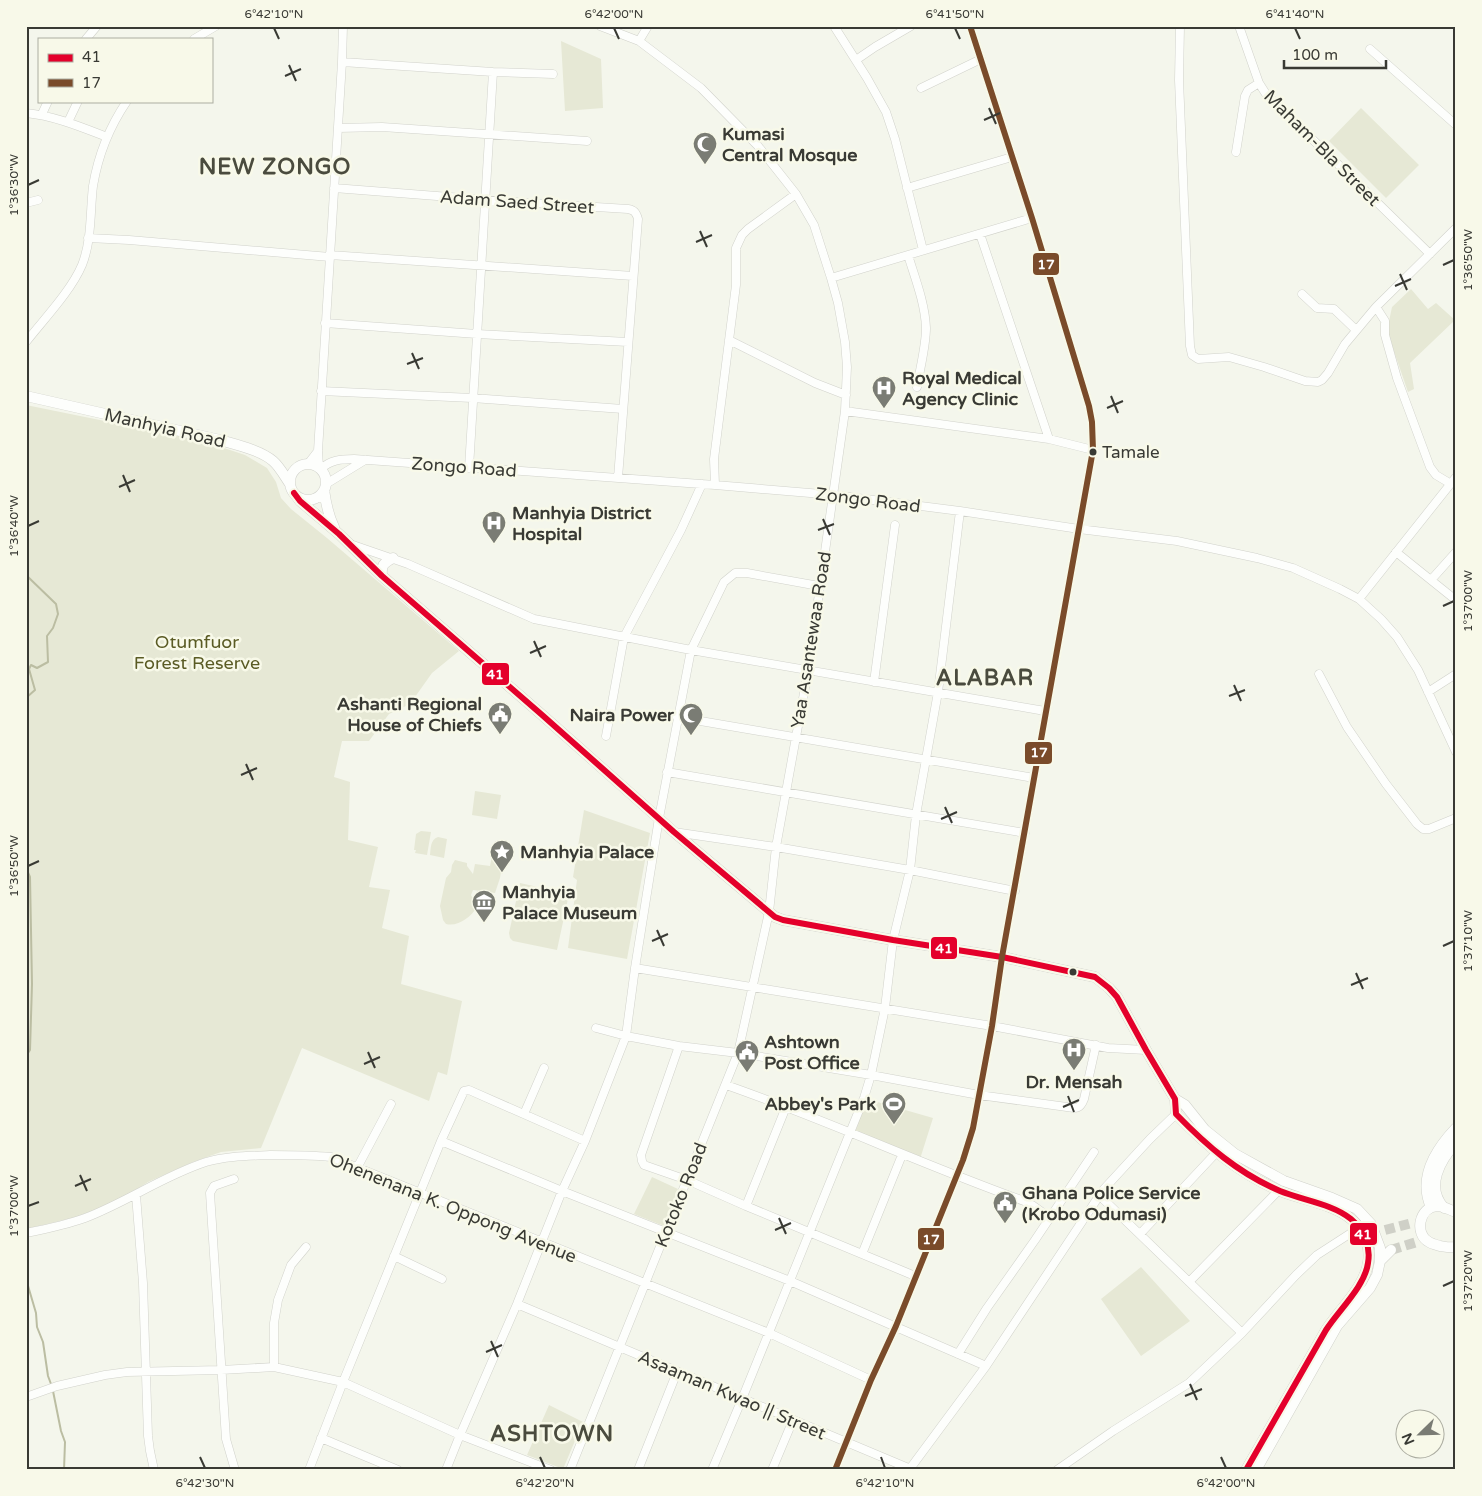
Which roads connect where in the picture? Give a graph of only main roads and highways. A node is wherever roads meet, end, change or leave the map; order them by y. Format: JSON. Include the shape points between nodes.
{"nodes":[{"id":1,"x":26,"y":396,"type":"edge"},
{"id":2,"x":274,"y":461,"type":"junction"},
{"id":3,"x":304,"y":465,"type":"junction"},
{"id":4,"x":325,"y":487,"type":"junction"},
{"id":5,"x":292,"y":489,"type":"junction"},
{"id":6,"x":339,"y":534,"type":"junction"},
{"id":7,"x":393,"y":558,"type":"road end"},
{"id":8,"x":382,"y":576,"type":"junction"},
{"id":9,"x":1175,"y":1099,"type":"junction"},
{"id":10,"x":1456,"y":1128,"type":"edge"},
{"id":11,"x":1456,"y":1142,"type":"edge"},
{"id":12,"x":1430,"y":1185,"type":"junction"},
{"id":13,"x":1431,"y":1207,"type":"junction"},
{"id":14,"x":1444,"y":1208,"type":"junction"},
{"id":15,"x":1456,"y":1212,"type":"edge"},
{"id":16,"x":1391,"y":1250,"type":"tunnel mouth"},
{"id":17,"x":1454,"y":1250,"type":"edge"},
{"id":18,"x":1380,"y":1261,"type":"junction"},
{"id":19,"x":1246,"y":1470,"type":"edge"},
{"id":20,"x":1256,"y":1470,"type":"edge"}],
"edges":[{"from":1,"to":2,"type":"main road","name":"Manhyia Road","via":[[220,440]]},
{"from":2,"to":3,"type":"main road","name":"Manhyia Road"},
{"from":2,"to":5,"type":"main road"},
{"from":3,"to":4,"type":"main road","via":[[320,468],[324,473]]},
{"from":3,"to":5,"type":"main road","via":[[292,474]]},
{"from":4,"to":5,"type":"main road","via":[[310,500],[304,500]]},
{"from":4,"to":6,"type":"main road","via":[[326,508]]},
{"from":5,"to":6,"type":"main road","via":[[306,506]]},
{"from":6,"to":8,"type":"main road"},
{"from":7,"to":8,"type":"main road","via":[[381,568]]},
{"from":8,"to":9,"type":"main road","via":[[775,917],[1002,957],[1095,977],[1117,997]]},
{"from":9,"to":18,"type":"main road","via":[[1185,1105],[1205,1130],[1235,1154],[1284,1181],[1357,1209],[1380,1231]]},
{"from":9,"to":19,"type":"main road","via":[[1176,1114],[1216,1153],[1279,1190],[1350,1218],[1361,1229],[1368,1247],[1366,1273],[1326,1330]]},
{"from":10,"to":12,"type":"main road","via":[[1437,1150],[1430,1168]]},
{"from":11,"to":12,"type":"main road"},
{"from":12,"to":13,"type":"main road","via":[[1428,1199]]},
{"from":12,"to":14,"type":"main road"},
{"from":13,"to":14,"type":"main road"},
{"from":13,"to":17,"type":"main road","via":[[1416,1224],[1422,1234],[1422,1242]]},
{"from":14,"to":15,"type":"main road"},
{"from":16,"to":18,"type":"main road"},
{"from":18,"to":20,"type":"main road","via":[[1370,1288],[1337,1326]]}]}
